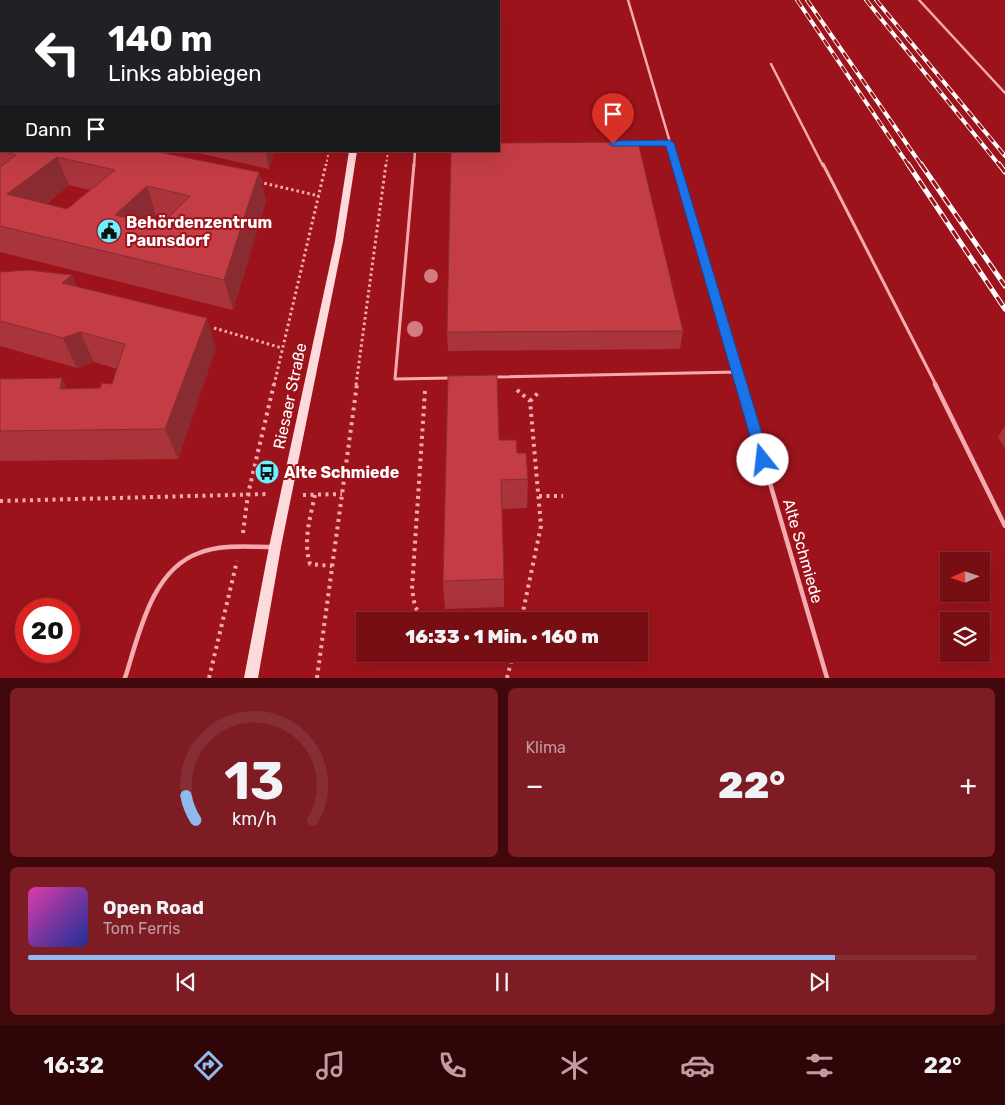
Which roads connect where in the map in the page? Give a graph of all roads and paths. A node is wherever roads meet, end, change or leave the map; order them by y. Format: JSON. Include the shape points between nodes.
{"nodes":[{"id":1,"x":628,"y":0,"type":"edge"},
{"id":2,"x":919,"y":0,"type":"edge"},
{"id":3,"x":771,"y":64,"type":"dead end"},
{"id":4,"x":1005,"y":94,"type":"edge"},
{"id":5,"x":632,"y":143,"type":"edge"},
{"id":6,"x":670,"y":143,"type":"junction"},
{"id":7,"x":329,"y":152,"type":"edge"},
{"id":8,"x":353,"y":152,"type":"edge"},
{"id":9,"x":388,"y":152,"type":"edge"},
{"id":10,"x":415,"y":152,"type":"edge"},
{"id":11,"x":256,"y":181,"type":"edge"},
{"id":12,"x":320,"y":196,"type":"junction"},
{"id":13,"x":214,"y":328,"type":"dead end"},
{"id":14,"x":282,"y":348,"type":"junction"},
{"id":15,"x":737,"y":372,"type":"junction"},
{"id":16,"x":502,"y":376,"type":"junction"},
{"id":17,"x":493,"y":377,"type":"edge"},
{"id":18,"x":426,"y":378,"type":"junction"},
{"id":19,"x":455,"y":378,"type":"edge"},
{"id":20,"x":248,"y":494,"type":"junction"},
{"id":21,"x":315,"y":494,"type":"dead end"},
{"id":22,"x":539,"y":496,"type":"junction"},
{"id":23,"x":563,"y":496,"type":"dead end"},
{"id":24,"x":0,"y":501,"type":"edge"},
{"id":25,"x":1005,"y":526,"type":"edge"},
{"id":26,"x":241,"y":547,"type":"junction"},
{"id":27,"x":275,"y":547,"type":"junction"},
{"id":28,"x":332,"y":566,"type":"junction"},
{"id":29,"x":419,"y":612,"type":"edge"},
{"id":30,"x":523,"y":612,"type":"edge"},
{"id":31,"x":511,"y":662,"type":"edge"},
{"id":32,"x":124,"y":678,"type":"edge"},
{"id":33,"x":210,"y":678,"type":"edge"},
{"id":34,"x":251,"y":678,"type":"edge"},
{"id":35,"x":317,"y":678,"type":"edge"},
{"id":36,"x":507,"y":678,"type":"edge"},
{"id":37,"x":827,"y":678,"type":"edge"}],
"edges":[{"from":1,"to":6,"type":"lane","name":"Alte Schmiede"},
{"from":2,"to":4,"type":"lane"},
{"from":3,"to":25,"type":"lane"},
{"from":5,"to":6,"type":"lane"},
{"from":6,"to":15,"type":"lane","name":"Alte Schmiede"},
{"from":7,"to":12,"type":"path"},
{"from":8,"to":27,"type":"main road","name":"Riesaer Straße","via":[[339,241]]},
{"from":9,"to":28,"type":"path"},
{"from":10,"to":18,"type":"lane","via":[[395,379]]},
{"from":11,"to":12,"type":"path"},
{"from":12,"to":14,"type":"path"},
{"from":13,"to":14,"type":"path"},
{"from":14,"to":20,"type":"path"},
{"from":15,"to":16,"type":"lane"},
{"from":15,"to":37,"type":"lane","name":"Alte Schmiede"},
{"from":16,"to":17,"type":"lane"},
{"from":16,"to":22,"type":"path","via":[[530,401]]},
{"from":18,"to":19,"type":"lane"},
{"from":18,"to":29,"type":"path","via":[[412,589]]},
{"from":20,"to":24,"type":"path"},
{"from":20,"to":26,"type":"path"},
{"from":21,"to":28,"type":"path","via":[[306,544],[307,556],[310,564]]},
{"from":22,"to":23,"type":"path"},
{"from":22,"to":30,"type":"path","via":[[541,526]]},
{"from":26,"to":27,"type":"lane"},
{"from":26,"to":32,"type":"lane","via":[[198,552],[176,564],[157,589]]},
{"from":26,"to":33,"type":"path"},
{"from":27,"to":34,"type":"main road","name":"Riesaer Straße"},
{"from":28,"to":35,"type":"path"},
{"from":31,"to":36,"type":"path"}]}
